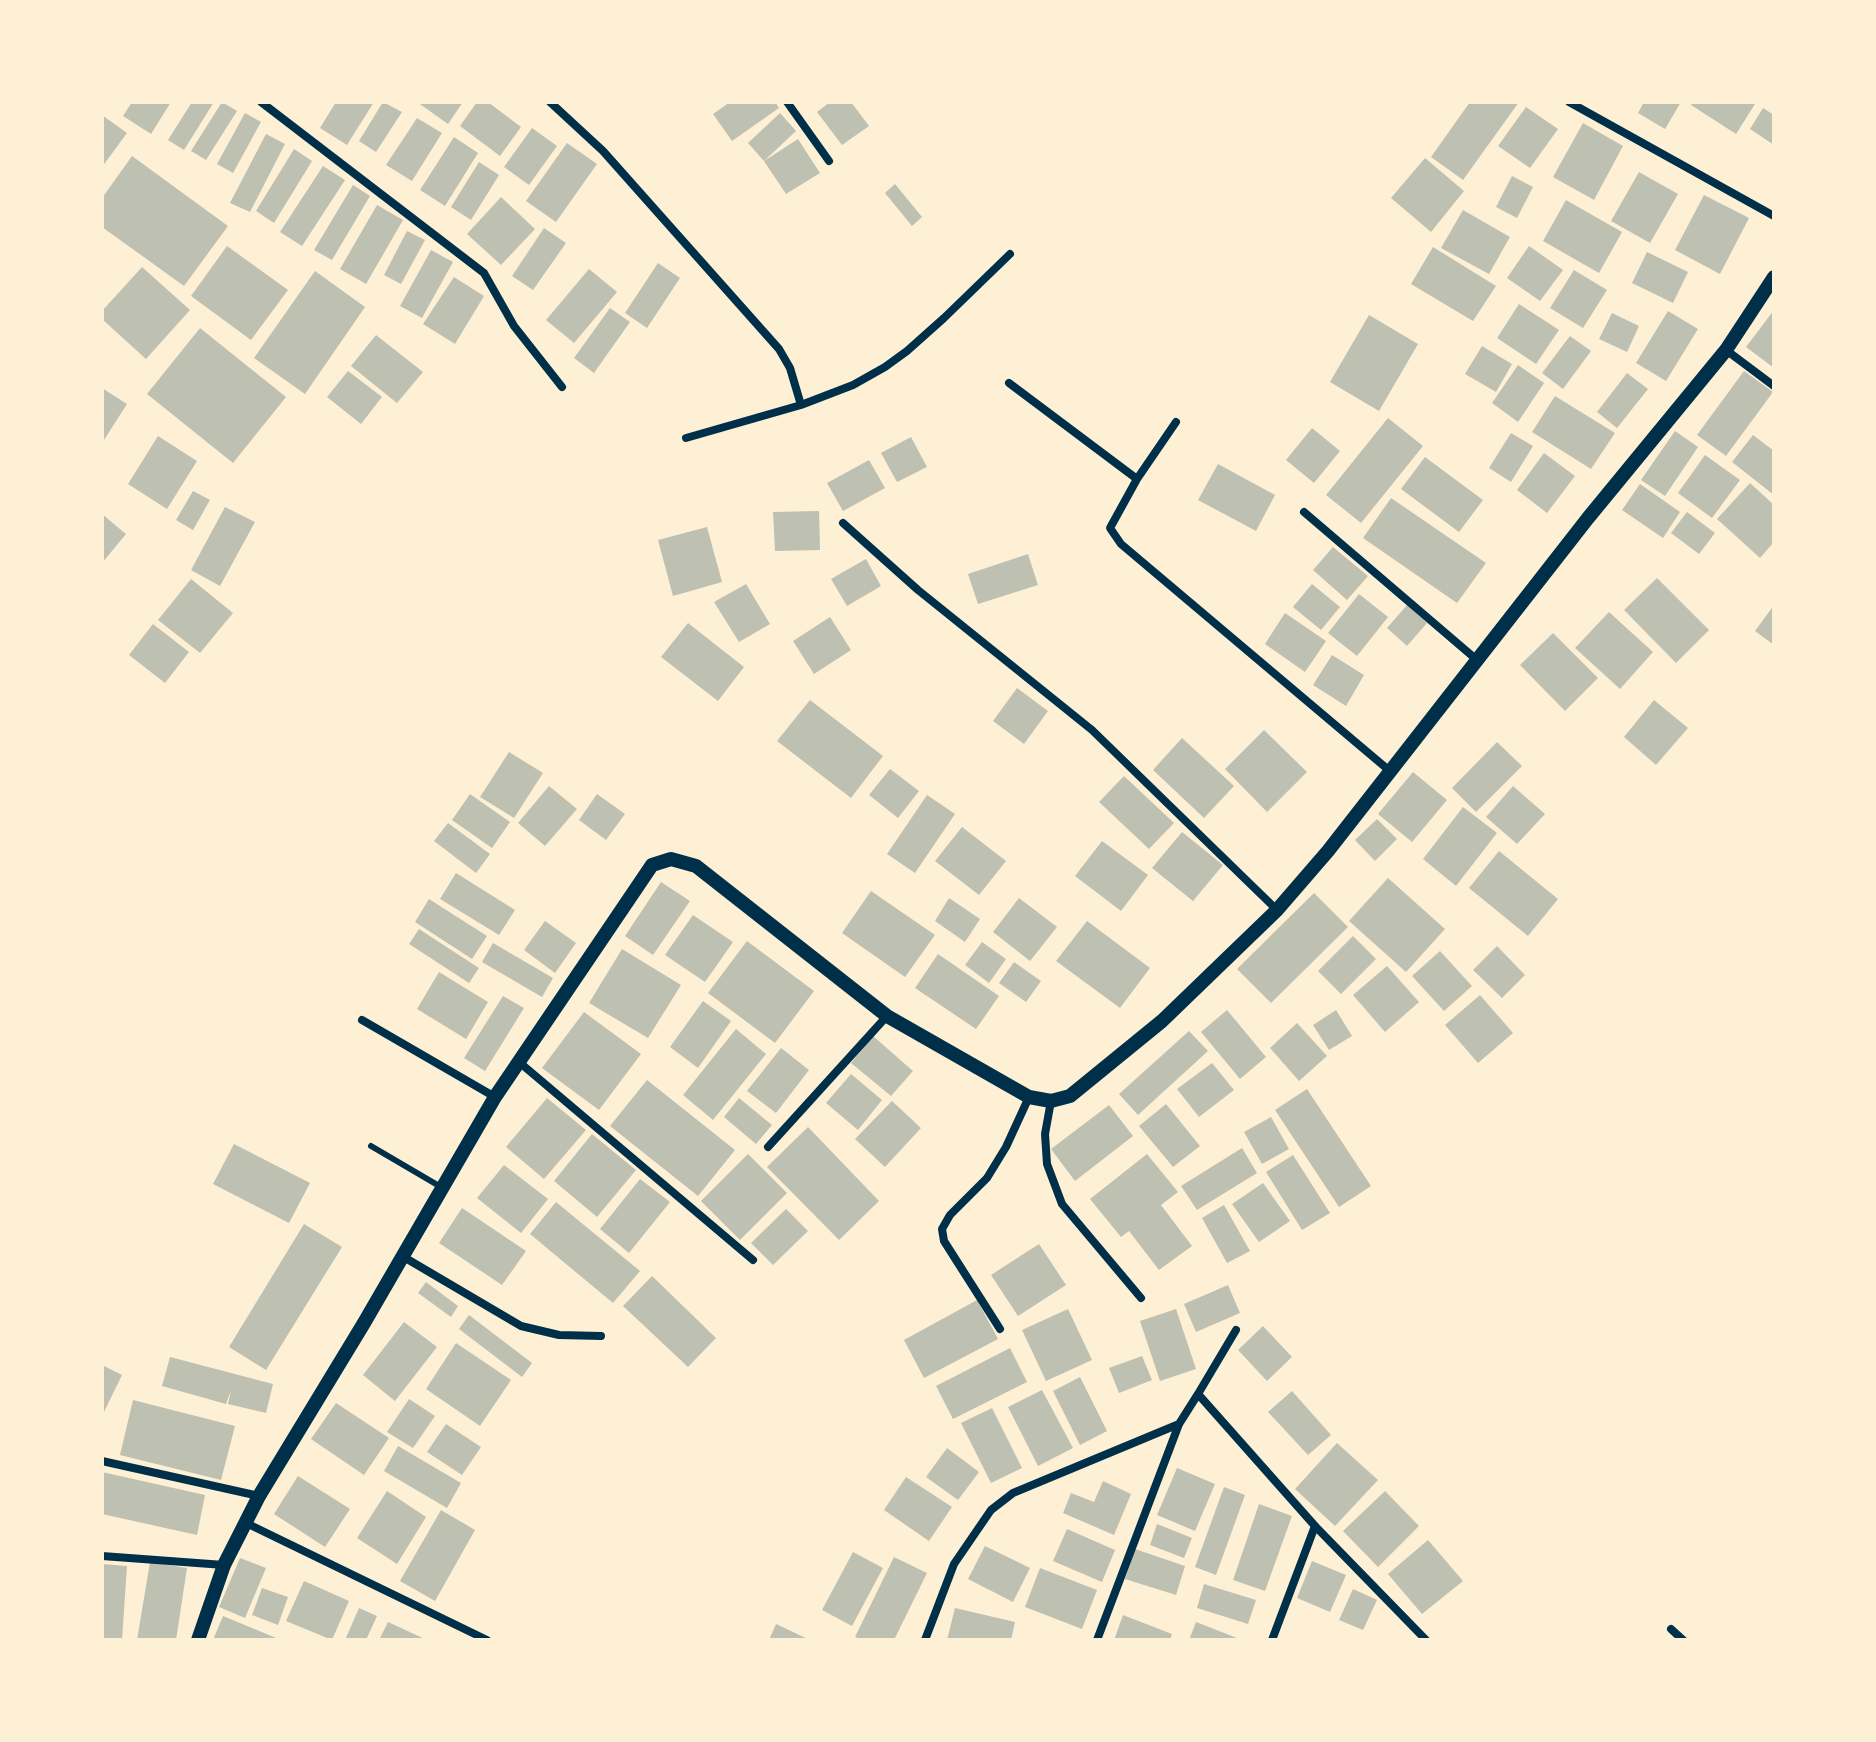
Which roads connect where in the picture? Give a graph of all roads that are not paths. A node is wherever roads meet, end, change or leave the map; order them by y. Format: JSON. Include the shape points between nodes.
{"nodes":[{"id":1,"x":261,"y":102,"type":"edge"},
{"id":2,"x":550,"y":102,"type":"edge"},
{"id":3,"x":787,"y":102,"type":"edge"},
{"id":4,"x":1569,"y":102,"type":"edge"},
{"id":5,"x":829,"y":161,"type":"dead end"},
{"id":6,"x":1774,"y":216,"type":"edge"},
{"id":7,"x":1010,"y":254,"type":"dead end"},
{"id":8,"x":1774,"y":277,"type":"edge"},
{"id":9,"x":1726,"y":350,"type":"junction"},
{"id":10,"x":1009,"y":383,"type":"dead end"},
{"id":11,"x":1774,"y":386,"type":"edge"},
{"id":12,"x":562,"y":387,"type":"dead end"},
{"id":13,"x":801,"y":405,"type":"junction"},
{"id":14,"x":1176,"y":422,"type":"dead end"},
{"id":15,"x":686,"y":438,"type":"dead end"},
{"id":16,"x":1137,"y":479,"type":"junction"},
{"id":17,"x":1304,"y":512,"type":"dead end"},
{"id":18,"x":843,"y":523,"type":"dead end"},
{"id":19,"x":1477,"y":660,"type":"junction"},
{"id":20,"x":1391,"y":773,"type":"junction"},
{"id":21,"x":1277,"y":910,"type":"junction"},
{"id":22,"x":887,"y":1016,"type":"junction"},
{"id":23,"x":362,"y":1020,"type":"dead end"},
{"id":24,"x":519,"y":1062,"type":"junction"},
{"id":25,"x":495,"y":1097,"type":"junction"},
{"id":26,"x":1029,"y":1097,"type":"junction"},
{"id":27,"x":1051,"y":1101,"type":"junction"},
{"id":28,"x":371,"y":1146,"type":"dead end"},
{"id":29,"x":768,"y":1147,"type":"dead end"},
{"id":30,"x":441,"y":1187,"type":"junction"},
{"id":31,"x":402,"y":1256,"type":"junction"},
{"id":32,"x":753,"y":1260,"type":"dead end"},
{"id":33,"x":1141,"y":1298,"type":"dead end"},
{"id":34,"x":1000,"y":1329,"type":"dead end"},
{"id":35,"x":1236,"y":1330,"type":"dead end"},
{"id":36,"x":601,"y":1336,"type":"dead end"},
{"id":37,"x":1198,"y":1394,"type":"junction"},
{"id":38,"x":1179,"y":1424,"type":"junction"},
{"id":39,"x":102,"y":1461,"type":"edge"},
{"id":40,"x":259,"y":1496,"type":"junction"},
{"id":41,"x":243,"y":1522,"type":"junction"},
{"id":42,"x":1315,"y":1526,"type":"junction"},
{"id":43,"x":102,"y":1556,"type":"edge"},
{"id":44,"x":224,"y":1565,"type":"junction"},
{"id":45,"x":1671,"y":1629,"type":"dead end"},
{"id":46,"x":198,"y":1640,"type":"edge"},
{"id":47,"x":487,"y":1640,"type":"edge"},
{"id":48,"x":925,"y":1640,"type":"edge"},
{"id":49,"x":1097,"y":1640,"type":"edge"},
{"id":50,"x":1272,"y":1640,"type":"edge"},
{"id":51,"x":1426,"y":1640,"type":"edge"},
{"id":52,"x":1683,"y":1640,"type":"edge"}],
"edges":[{"from":1,"to":12,"type":"street","via":[[484,273],[514,326]]},
{"from":2,"to":13,"type":"street","via":[[603,151],[779,349]]},
{"from":3,"to":5,"type":"street"},
{"from":4,"to":6,"type":"street"},
{"from":7,"to":13,"type":"street","via":[[907,351],[853,385]]},
{"from":8,"to":9,"type":"street"},
{"from":9,"to":11,"type":"street"},
{"from":9,"to":19,"type":"street"},
{"from":10,"to":16,"type":"street"},
{"from":13,"to":15,"type":"street"},
{"from":14,"to":16,"type":"street"},
{"from":16,"to":20,"type":"street","via":[[1110,528],[1121,544]]},
{"from":17,"to":19,"type":"street"},
{"from":18,"to":21,"type":"street","via":[[1092,730]]},
{"from":19,"to":20,"type":"street"},
{"from":20,"to":21,"type":"street"},
{"from":21,"to":27,"type":"street","via":[[1162,1021],[1070,1096]]},
{"from":22,"to":24,"type":"street","via":[[696,866],[671,859],[652,865],[640,880]]},
{"from":22,"to":26,"type":"street"},
{"from":22,"to":29,"type":"street"},
{"from":23,"to":25,"type":"street"},
{"from":24,"to":25,"type":"street"},
{"from":24,"to":32,"type":"street"},
{"from":25,"to":30,"type":"street"},
{"from":26,"to":27,"type":"street"},
{"from":26,"to":34,"type":"street","via":[[987,1178],[942,1229],[944,1241]]},
{"from":27,"to":33,"type":"street","via":[[1047,1164],[1062,1204]]},
{"from":28,"to":30,"type":"lane"},
{"from":30,"to":31,"type":"street"},
{"from":31,"to":36,"type":"street","via":[[521,1326],[559,1335]]},
{"from":31,"to":40,"type":"street"},
{"from":35,"to":37,"type":"street"},
{"from":37,"to":38,"type":"street"},
{"from":37,"to":42,"type":"street"},
{"from":38,"to":48,"type":"street","via":[[1013,1493],[991,1510],[954,1564]]},
{"from":38,"to":49,"type":"street"},
{"from":39,"to":40,"type":"street"},
{"from":40,"to":41,"type":"street"},
{"from":41,"to":44,"type":"street"},
{"from":41,"to":47,"type":"street"},
{"from":42,"to":50,"type":"street"},
{"from":42,"to":51,"type":"street"},
{"from":43,"to":44,"type":"street"},
{"from":44,"to":46,"type":"street"},
{"from":45,"to":52,"type":"street"}]}
